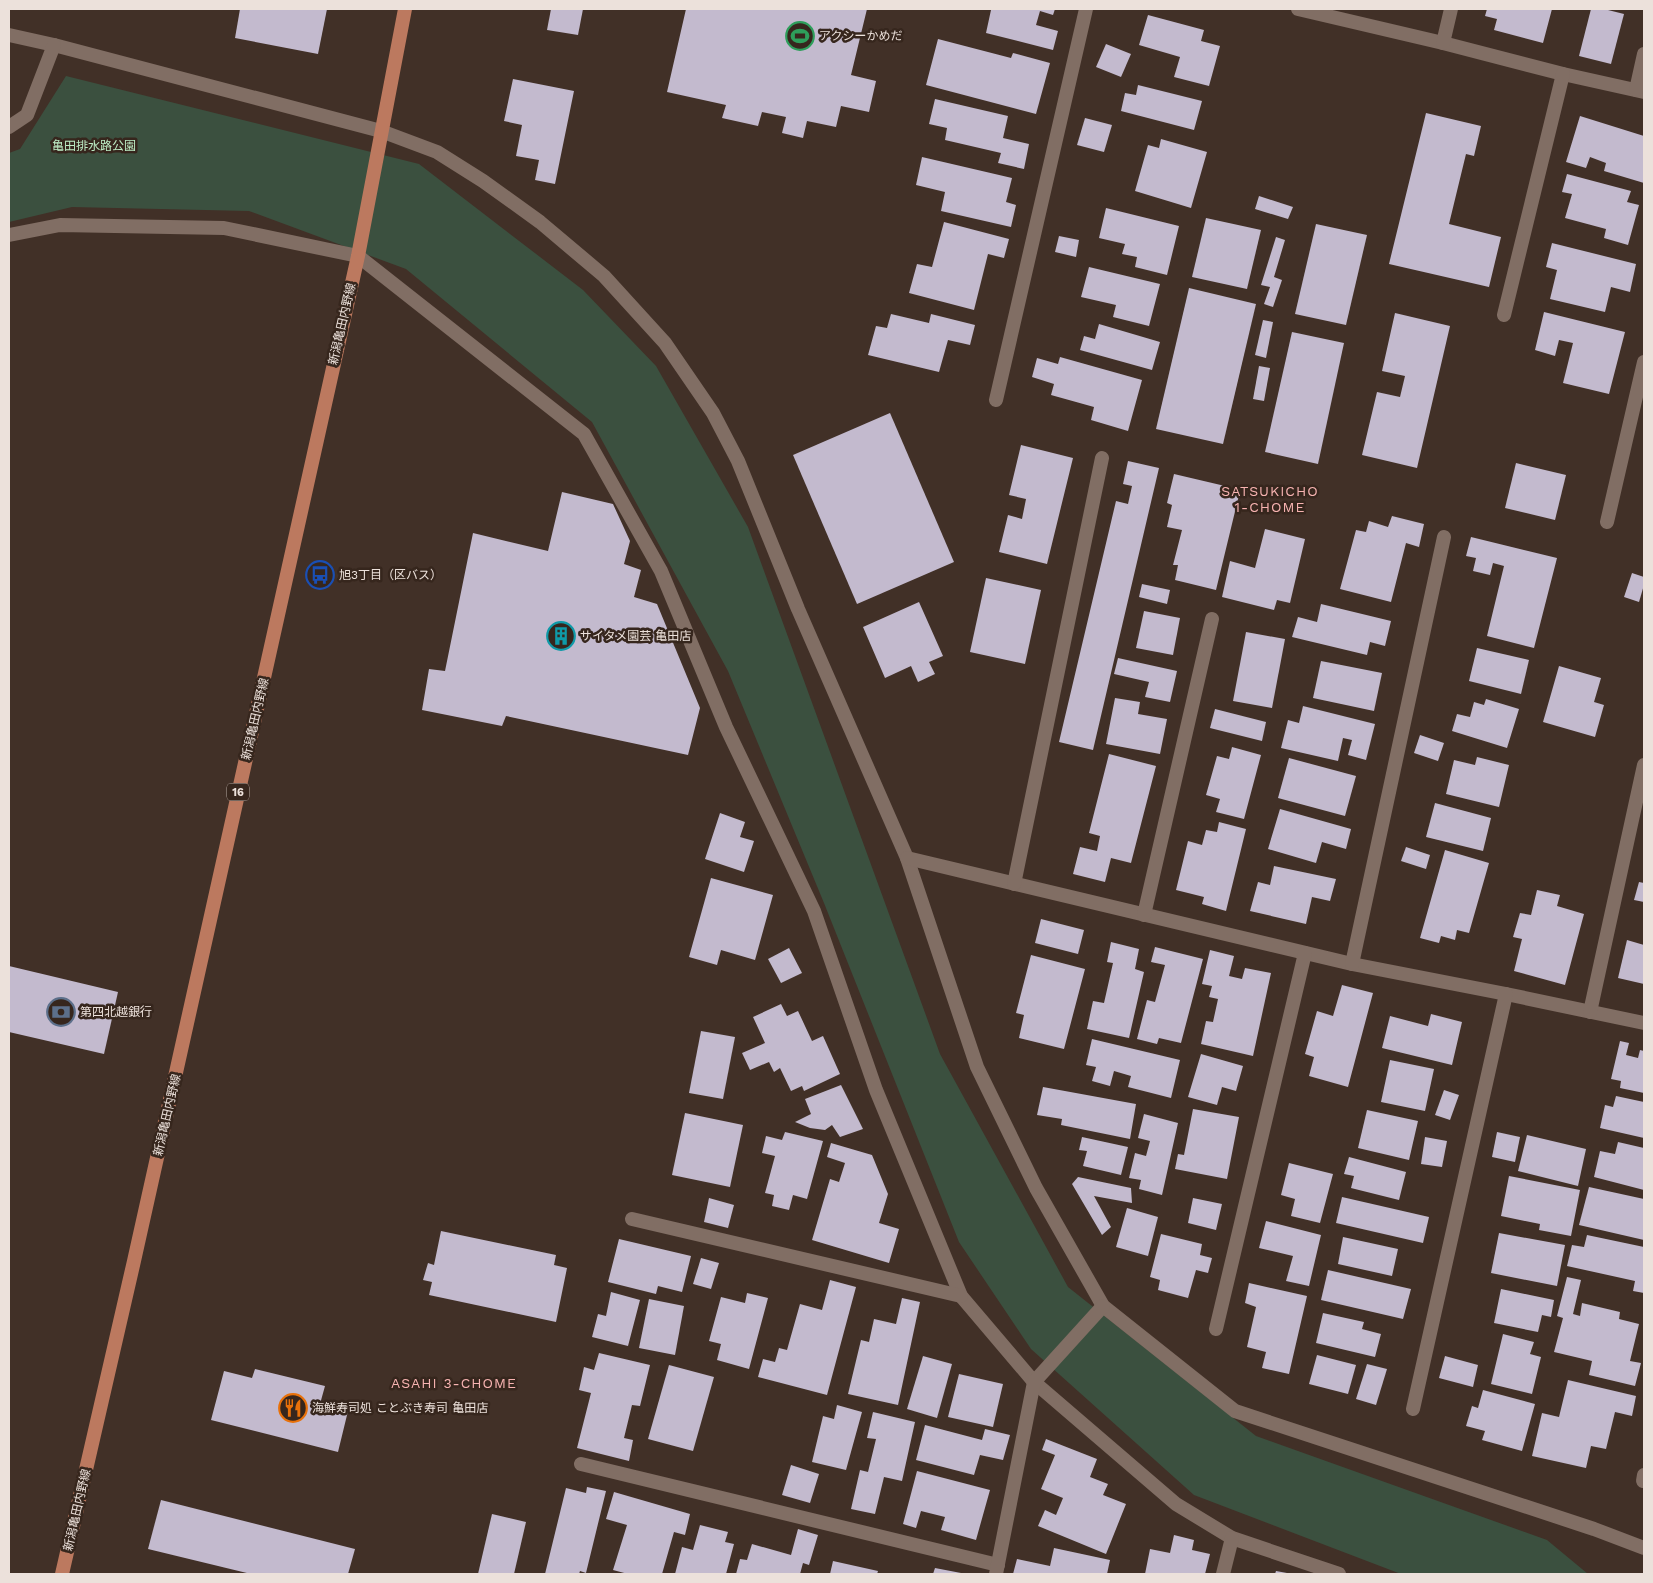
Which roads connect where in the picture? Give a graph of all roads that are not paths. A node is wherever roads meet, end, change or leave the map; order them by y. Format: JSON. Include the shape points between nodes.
{"nodes":[{"id":1,"x":405,"y":9,"type":"edge"},
{"id":2,"x":1086,"y":9,"type":"edge"},
{"id":3,"x":1298,"y":9,"type":"edge"},
{"id":4,"x":1451,"y":9,"type":"edge"},
{"id":5,"x":9,"y":35,"type":"edge"},
{"id":6,"x":1443,"y":43,"type":"junction"},
{"id":7,"x":54,"y":44,"type":"junction"},
{"id":8,"x":1644,"y":54,"type":"edge"},
{"id":9,"x":1563,"y":74,"type":"junction"},
{"id":10,"x":1640,"y":91,"type":"edge"},
{"id":11,"x":9,"y":127,"type":"edge"},
{"id":12,"x":381,"y":131,"type":"junction"},
{"id":13,"x":9,"y":235,"type":"edge"},
{"id":14,"x":358,"y":256,"type":"junction"},
{"id":15,"x":1504,"y":316,"type":"dead end"},
{"id":16,"x":1644,"y":362,"type":"edge"},
{"id":17,"x":996,"y":400,"type":"dead end"},
{"id":18,"x":1102,"y":458,"type":"dead end"},
{"id":19,"x":1607,"y":522,"type":"dead end"},
{"id":20,"x":1444,"y":537,"type":"dead end"},
{"id":21,"x":1212,"y":619,"type":"dead end"},
{"id":22,"x":1644,"y":765,"type":"edge"},
{"id":23,"x":907,"y":858,"type":"junction"},
{"id":24,"x":1014,"y":884,"type":"junction"},
{"id":25,"x":1144,"y":915,"type":"junction"},
{"id":26,"x":1305,"y":953,"type":"junction"},
{"id":27,"x":1352,"y":964,"type":"junction"},
{"id":28,"x":1506,"y":994,"type":"junction"},
{"id":29,"x":1590,"y":1012,"type":"junction"},
{"id":30,"x":1644,"y":1023,"type":"edge"},
{"id":31,"x":632,"y":1219,"type":"dead end"},
{"id":32,"x":961,"y":1296,"type":"junction"},
{"id":33,"x":1104,"y":1306,"type":"junction"},
{"id":34,"x":1216,"y":1329,"type":"dead end"},
{"id":35,"x":1034,"y":1382,"type":"junction"},
{"id":36,"x":1413,"y":1409,"type":"dead end"},
{"id":37,"x":581,"y":1464,"type":"dead end"},
{"id":38,"x":1232,"y":1538,"type":"junction"},
{"id":39,"x":1644,"y":1548,"type":"edge"},
{"id":40,"x":997,"y":1570,"type":"edge"},
{"id":41,"x":62,"y":1574,"type":"edge"},
{"id":42,"x":1223,"y":1574,"type":"edge"},
{"id":43,"x":1339,"y":1574,"type":"edge"}],
"edges":[{"from":1,"to":12,"type":"main road","name":"新潟亀田内野線","number":"16"},
{"from":2,"to":17,"type":"street"},
{"from":3,"to":6,"type":"street"},
{"from":4,"to":6,"type":"street"},
{"from":5,"to":7,"type":"street"},
{"from":6,"to":9,"type":"street"},
{"from":7,"to":11,"type":"street","via":[[27,115]]},
{"from":7,"to":12,"type":"street"},
{"from":8,"to":10,"type":"street"},
{"from":9,"to":10,"type":"street"},
{"from":9,"to":15,"type":"street"},
{"from":12,"to":14,"type":"main road","name":"新潟亀田内野線","number":"16"},
{"from":12,"to":23,"type":"street","via":[[437,152],[540,222],[604,276],[665,343],[713,413],[738,461],[798,609]]},
{"from":13,"to":14,"type":"street","via":[[60,225],[224,228]]},
{"from":14,"to":32,"type":"street","via":[[584,434],[661,570],[726,727],[814,911],[876,1090]]},
{"from":14,"to":41,"type":"main road","name":"新潟亀田内野線","number":"16"},
{"from":16,"to":19,"type":"street"},
{"from":18,"to":24,"type":"street"},
{"from":20,"to":27,"type":"street"},
{"from":21,"to":25,"type":"street"},
{"from":22,"to":29,"type":"street"},
{"from":23,"to":24,"type":"street"},
{"from":23,"to":33,"type":"street","via":[[977,1067],[1036,1188]]},
{"from":24,"to":25,"type":"street"},
{"from":25,"to":26,"type":"street"},
{"from":26,"to":27,"type":"street"},
{"from":26,"to":34,"type":"street"},
{"from":27,"to":28,"type":"street"},
{"from":28,"to":29,"type":"street"},
{"from":28,"to":36,"type":"street"},
{"from":29,"to":30,"type":"street"},
{"from":31,"to":32,"type":"street"},
{"from":32,"to":35,"type":"street"},
{"from":33,"to":35,"type":"street"},
{"from":33,"to":39,"type":"street","via":[[1235,1411]]},
{"from":35,"to":38,"type":"street","via":[[1176,1504]]},
{"from":35,"to":40,"type":"street"},
{"from":37,"to":40,"type":"street"},
{"from":38,"to":42,"type":"street"},
{"from":38,"to":43,"type":"street"}]}
